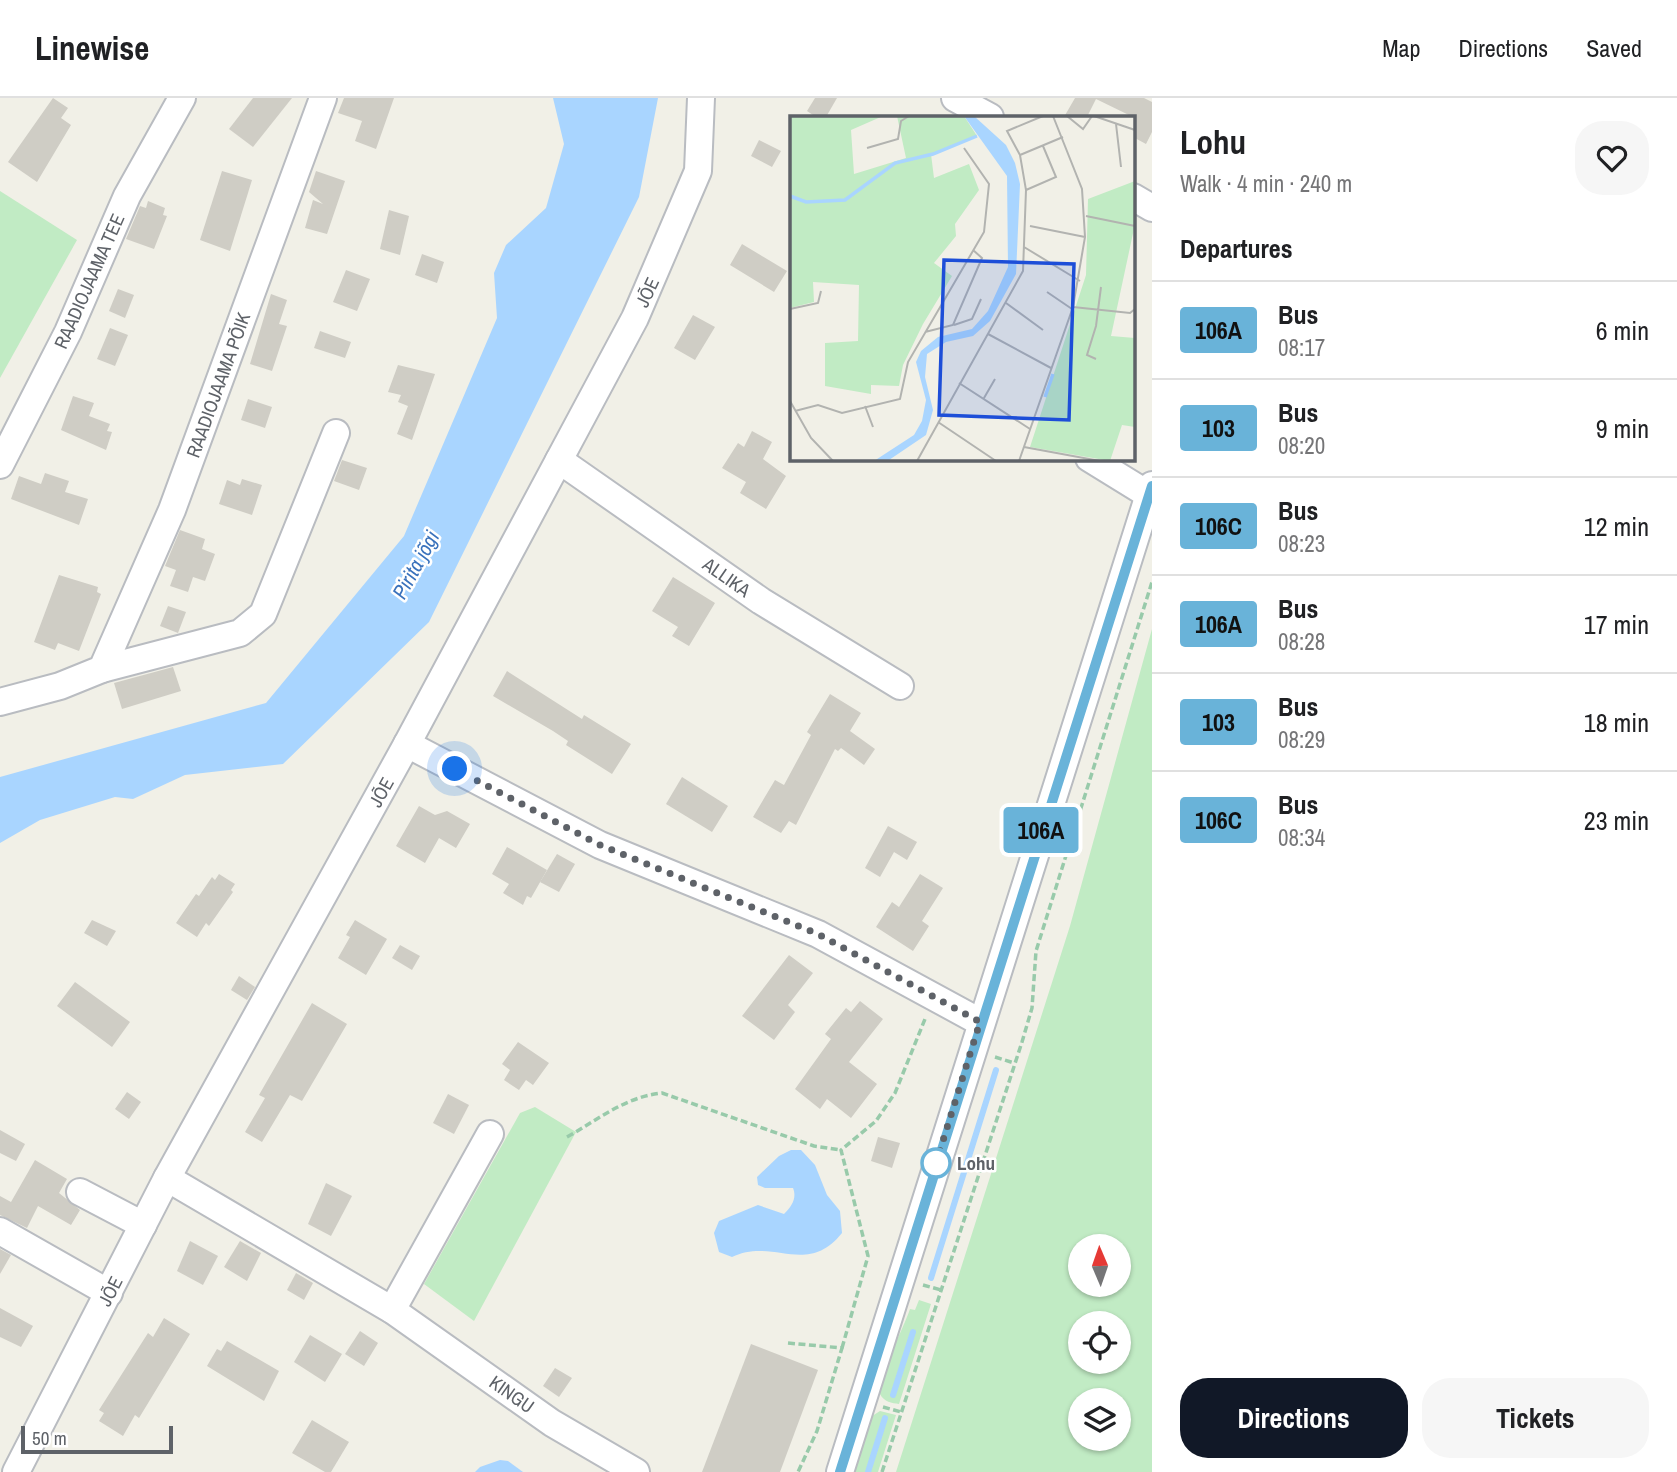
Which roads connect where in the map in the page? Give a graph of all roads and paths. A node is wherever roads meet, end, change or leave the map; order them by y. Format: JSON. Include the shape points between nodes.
{"nodes":[{"id":1,"x":182,"y":98,"type":"edge"},
{"id":2,"x":323,"y":98,"type":"edge"},
{"id":3,"x":701,"y":98,"type":"edge"},
{"id":4,"x":955,"y":98,"type":"edge"},
{"id":5,"x":988,"y":116,"type":"edge"},
{"id":6,"x":1134,"y":198,"type":"edge"},
{"id":7,"x":1152,"y":208,"type":"edge"},
{"id":8,"x":336,"y":433,"type":"dead end"},
{"id":9,"x":559,"y":460,"type":"junction"},
{"id":10,"x":1093,"y":460,"type":"edge"},
{"id":11,"x":0,"y":465,"type":"edge"},
{"id":12,"x":1151,"y":490,"type":"edge"},
{"id":13,"x":1152,"y":582,"type":"edge"},
{"id":14,"x":103,"y":669,"type":"junction"},
{"id":15,"x":900,"y":686,"type":"dead end"},
{"id":16,"x":0,"y":702,"type":"edge"},
{"id":17,"x":407,"y":744,"type":"junction"},
{"id":18,"x":934,"y":997,"type":"junction"},
{"id":19,"x":980,"y":1022,"type":"junction"},
{"id":20,"x":490,"y":1134,"type":"dead end"},
{"id":21,"x":568,"y":1137,"type":"dead end"},
{"id":22,"x":841,"y":1150,"type":"junction"},
{"id":23,"x":167,"y":1178,"type":"junction"},
{"id":24,"x":80,"y":1192,"type":"dead end"},
{"id":25,"x":143,"y":1225,"type":"junction"},
{"id":26,"x":0,"y":1231,"type":"edge"},
{"id":27,"x":941,"y":1290,"type":"junction"},
{"id":28,"x":109,"y":1293,"type":"junction"},
{"id":29,"x":917,"y":1296,"type":"dead end"},
{"id":30,"x":392,"y":1310,"type":"junction"},
{"id":31,"x":788,"y":1343,"type":"dead end"},
{"id":32,"x":842,"y":1348,"type":"junction"},
{"id":33,"x":16,"y":1472,"type":"edge"},
{"id":34,"x":636,"y":1472,"type":"edge"},
{"id":35,"x":798,"y":1472,"type":"edge"},
{"id":36,"x":840,"y":1472,"type":"edge"},
{"id":37,"x":882,"y":1472,"type":"edge"}],
"edges":[{"from":1,"to":11,"type":"street","name":"RAADIOJAAMA TEE","via":[[127,196],[68,332]]},
{"from":2,"to":14,"type":"street","name":"RAADIOJAAMA PÕIK","via":[[172,510]]},
{"from":3,"to":9,"type":"street","name":"JÕE","via":[[698,171],[635,318]]},
{"from":4,"to":5,"type":"street"},
{"from":6,"to":7,"type":"street"},
{"from":8,"to":14,"type":"street","via":[[263,614],[240,633]]},
{"from":9,"to":15,"type":"street","name":"ALLIKA","via":[[761,600]]},
{"from":9,"to":17,"type":"street","name":"JÕE"},
{"from":10,"to":12,"type":"street"},
{"from":12,"to":19,"type":"street"},
{"from":13,"to":27,"type":"path","via":[[1037,951],[1032,1008]]},
{"from":14,"to":16,"type":"street"},
{"from":17,"to":18,"type":"street","via":[[600,845],[818,934]]},
{"from":17,"to":23,"type":"street","name":"JÕE"},
{"from":18,"to":19,"type":"street"},
{"from":18,"to":22,"type":"path","via":[[895,1093],[876,1121]]},
{"from":19,"to":36,"type":"street"},
{"from":20,"to":30,"type":"street"},
{"from":21,"to":22,"type":"path","via":[[614,1108],[640,1096],[662,1093],[814,1146]]},
{"from":22,"to":32,"type":"path","via":[[868,1256]]},
{"from":23,"to":25,"type":"street","name":"JÕE"},
{"from":23,"to":30,"type":"street","name":"KINGU"},
{"from":24,"to":25,"type":"street"},
{"from":25,"to":28,"type":"street","name":"JÕE"},
{"from":26,"to":28,"type":"street"},
{"from":27,"to":29,"type":"path","via":[[921,1284]]},
{"from":27,"to":37,"type":"path"},
{"from":28,"to":33,"type":"street","name":"JÕE"},
{"from":30,"to":34,"type":"street","name":"KINGU","via":[[552,1423]]},
{"from":31,"to":32,"type":"path"},
{"from":32,"to":35,"type":"path","via":[[817,1431]]}]}
